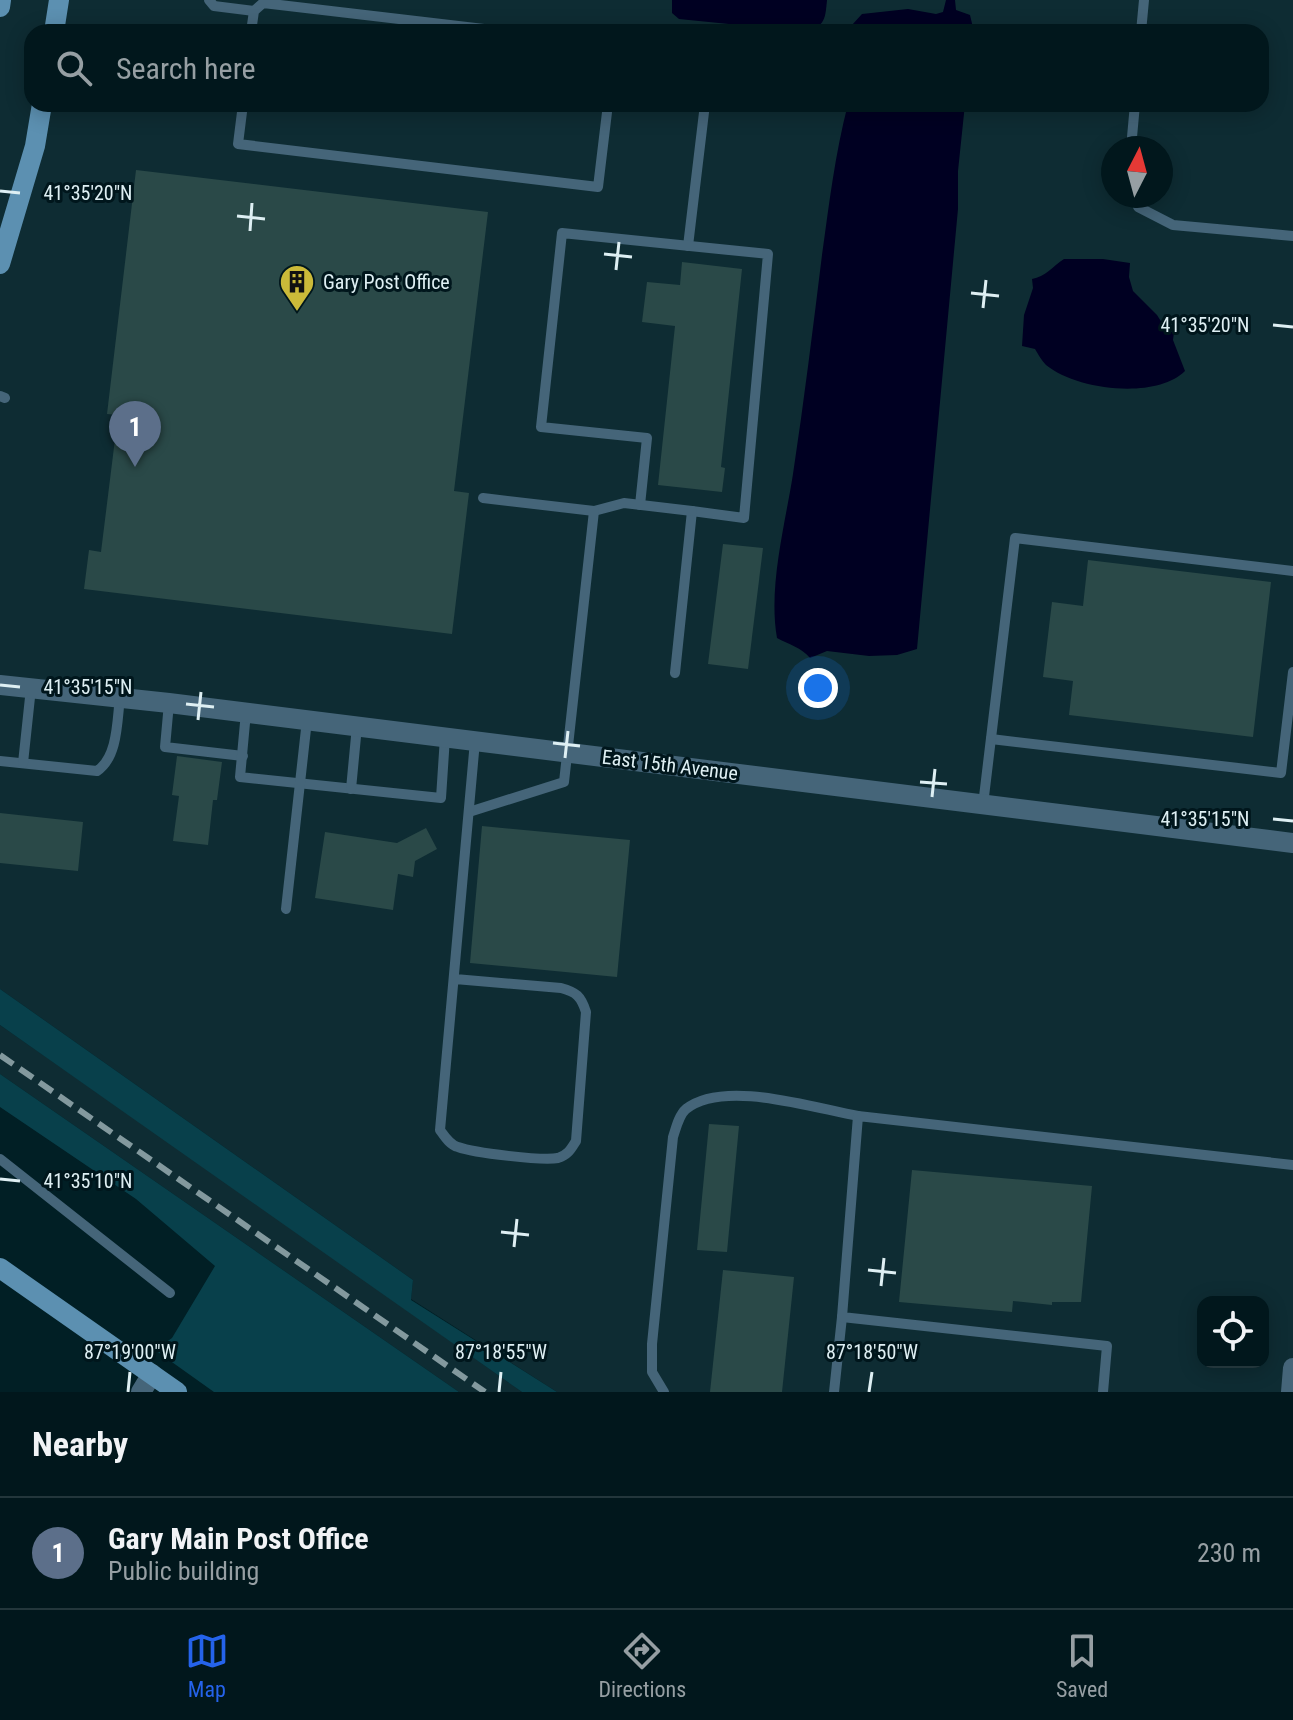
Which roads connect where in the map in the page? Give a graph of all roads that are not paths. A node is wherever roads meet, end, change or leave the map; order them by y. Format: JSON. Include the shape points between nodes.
{"nodes":[{"id":1,"x":1,"y":0,"type":"edge"},
{"id":2,"x":59,"y":0,"type":"edge"},
{"id":3,"x":209,"y":0,"type":"edge"},
{"id":4,"x":1144,"y":0,"type":"edge"},
{"id":5,"x":262,"y":1,"type":"edge"},
{"id":6,"x":0,"y":7,"type":"edge"},
{"id":7,"x":254,"y":11,"type":"junction"},
{"id":8,"x":55,"y":24,"type":"edge"},
{"id":9,"x":252,"y":24,"type":"edge"},
{"id":10,"x":446,"y":24,"type":"edge"},
{"id":11,"x":1142,"y":24,"type":"edge"},
{"id":12,"x":41,"y":112,"type":"edge"},
{"id":13,"x":242,"y":112,"type":"edge"},
{"id":14,"x":607,"y":112,"type":"edge"},
{"id":15,"x":704,"y":112,"type":"edge"},
{"id":16,"x":1134,"y":112,"type":"edge"},
{"id":17,"x":1132,"y":136,"type":"edge"},
{"id":18,"x":1140,"y":208,"type":"edge"},
{"id":19,"x":1293,"y":236,"type":"edge"},
{"id":20,"x":688,"y":246,"type":"junction"},
{"id":21,"x":0,"y":264,"type":"edge"},
{"id":22,"x":483,"y":498,"type":"dead end"},
{"id":23,"x":640,"y":505,"type":"junction"},
{"id":24,"x":594,"y":511,"type":"junction"},
{"id":25,"x":692,"y":511,"type":"junction"},
{"id":26,"x":1293,"y":571,"type":"edge"},
{"id":27,"x":1293,"y":672,"type":"edge"},
{"id":28,"x":675,"y":673,"type":"dead end"},
{"id":29,"x":0,"y":685,"type":"edge"},
{"id":30,"x":31,"y":688,"type":"junction"},
{"id":31,"x":120,"y":697,"type":"junction"},
{"id":32,"x":169,"y":703,"type":"junction"},
{"id":33,"x":246,"y":712,"type":"junction"},
{"id":34,"x":307,"y":720,"type":"junction"},
{"id":35,"x":357,"y":726,"type":"junction"},
{"id":36,"x":1290,"y":732,"type":"edge"},
{"id":37,"x":445,"y":737,"type":"junction"},
{"id":38,"x":991,"y":739,"type":"junction"},
{"id":39,"x":475,"y":741,"type":"junction"},
{"id":40,"x":568,"y":752,"type":"junction"},
{"id":41,"x":243,"y":756,"type":"junction"},
{"id":42,"x":0,"y":761,"type":"edge"},
{"id":43,"x":23,"y":763,"type":"junction"},
{"id":44,"x":300,"y":783,"type":"junction"},
{"id":45,"x":351,"y":789,"type":"junction"},
{"id":46,"x":983,"y":805,"type":"junction"},
{"id":47,"x":469,"y":812,"type":"junction"},
{"id":48,"x":1293,"y":843,"type":"edge"},
{"id":49,"x":286,"y":909,"type":"dead end"},
{"id":50,"x":455,"y":979,"type":"junction"},
{"id":51,"x":858,"y":1116,"type":"junction"},
{"id":52,"x":0,"y":1159,"type":"edge"},
{"id":53,"x":1293,"y":1165,"type":"edge"},
{"id":54,"x":0,"y":1268,"type":"edge"},
{"id":55,"x":170,"y":1293,"type":"dead end"},
{"id":56,"x":842,"y":1317,"type":"junction"},
{"id":57,"x":1293,"y":1368,"type":"edge"},
{"id":58,"x":1292,"y":1380,"type":"edge"},
{"id":59,"x":146,"y":1383,"type":"edge"},
{"id":60,"x":177,"y":1392,"type":"edge"},
{"id":61,"x":664,"y":1392,"type":"edge"},
{"id":62,"x":834,"y":1392,"type":"edge"},
{"id":63,"x":1103,"y":1392,"type":"edge"},
{"id":64,"x":1291,"y":1392,"type":"edge"}],
"edges":[{"from":1,"to":6,"type":"main road"},
{"from":2,"to":8,"type":"main road"},
{"from":3,"to":7,"type":"lane","via":[[214,6]]},
{"from":4,"to":11,"type":"lane"},
{"from":5,"to":7,"type":"lane"},
{"from":5,"to":10,"type":"lane"},
{"from":7,"to":9,"type":"lane"},
{"from":12,"to":21,"type":"main road"},
{"from":13,"to":14,"type":"lane","via":[[238,144],[598,187]]},
{"from":15,"to":20,"type":"lane"},
{"from":16,"to":17,"type":"lane"},
{"from":18,"to":19,"type":"lane","via":[[1173,225]]},
{"from":20,"to":23,"type":"lane","via":[[562,233],[541,427],[647,438]]},
{"from":20,"to":25,"type":"lane","via":[[768,254],[744,518]]},
{"from":22,"to":24,"type":"lane"},
{"from":23,"to":24,"type":"lane","via":[[624,503]]},
{"from":23,"to":25,"type":"lane"},
{"from":24,"to":40,"type":"lane"},
{"from":25,"to":28,"type":"lane"},
{"from":26,"to":38,"type":"lane","via":[[1015,538]]},
{"from":27,"to":36,"type":"lane"},
{"from":29,"to":30,"type":"street","name":"East 15th Avenue"},
{"from":30,"to":31,"type":"street","name":"East 15th Avenue"},
{"from":30,"to":43,"type":"lane"},
{"from":31,"to":32,"type":"street","name":"East 15th Avenue"},
{"from":31,"to":43,"type":"lane","via":[[115,738],[103,767],[97,771]]},
{"from":32,"to":33,"type":"street","name":"East 15th Avenue"},
{"from":32,"to":41,"type":"lane","via":[[165,747]]},
{"from":33,"to":34,"type":"street","name":"East 15th Avenue"},
{"from":33,"to":41,"type":"lane"},
{"from":34,"to":35,"type":"street","name":"East 15th Avenue"},
{"from":34,"to":44,"type":"lane"},
{"from":35,"to":37,"type":"street","name":"East 15th Avenue"},
{"from":35,"to":45,"type":"lane"},
{"from":36,"to":38,"type":"lane","via":[[1281,773]]},
{"from":37,"to":39,"type":"street","name":"East 15th Avenue"},
{"from":37,"to":45,"type":"lane","via":[[441,798]]},
{"from":38,"to":46,"type":"lane"},
{"from":39,"to":40,"type":"street","name":"East 15th Avenue"},
{"from":39,"to":47,"type":"lane"},
{"from":40,"to":46,"type":"street","name":"East 15th Avenue"},
{"from":40,"to":47,"type":"lane","via":[[564,782]]},
{"from":41,"to":44,"type":"lane","via":[[240,777]]},
{"from":42,"to":43,"type":"lane"},
{"from":44,"to":45,"type":"lane"},
{"from":44,"to":49,"type":"lane"},
{"from":46,"to":48,"type":"street","name":"East 15th Avenue"},
{"from":47,"to":50,"type":"lane"},
{"from":50,"to":50,"type":"lane","via":[[440,1130],[455,1147],[468,1150],[543,1158],[570,1152],[576,1141],[586,1012],[581,997],[561,988]]},
{"from":51,"to":53,"type":"lane"},
{"from":51,"to":56,"type":"lane"},
{"from":51,"to":61,"type":"lane","via":[[737,1094],[707,1097],[683,1111],[673,1137],[652,1344],[652,1372]]},
{"from":52,"to":55,"type":"lane"},
{"from":54,"to":59,"type":"main road"},
{"from":56,"to":62,"type":"lane"},
{"from":56,"to":63,"type":"lane","via":[[1107,1346]]},
{"from":57,"to":58,"type":"street"},
{"from":58,"to":64,"type":"street"},
{"from":59,"to":60,"type":"main road"}]}
